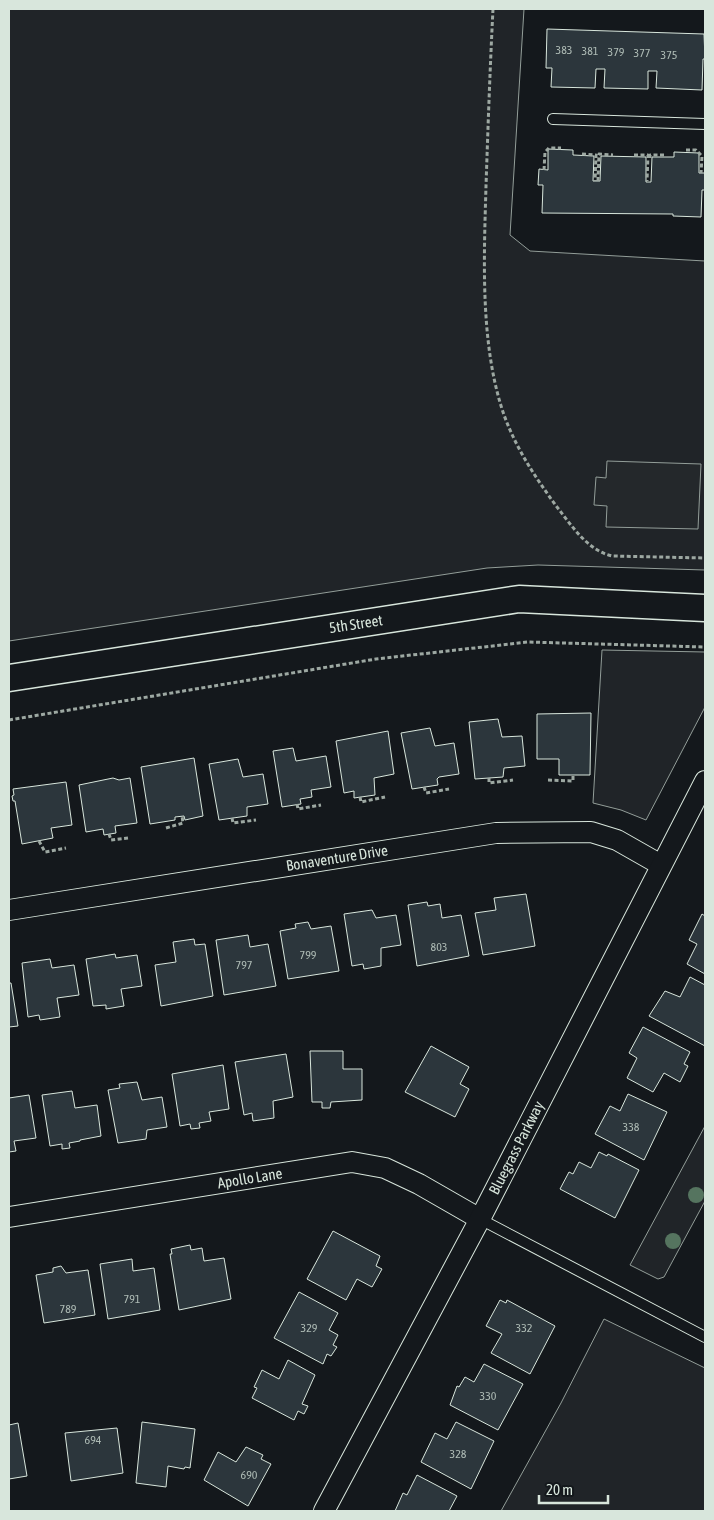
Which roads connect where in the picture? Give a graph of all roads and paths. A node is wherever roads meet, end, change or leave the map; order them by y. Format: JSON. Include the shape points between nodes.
{"nodes":[{"id":1,"x":493,"y":9,"type":"edge"},
{"id":2,"x":553,"y":119,"type":"dead end"},
{"id":3,"x":705,"y":124,"type":"edge"},
{"id":4,"x":561,"y":148,"type":"dead end"},
{"id":5,"x":686,"y":150,"type":"dead end"},
{"id":6,"x":582,"y":154,"type":"dead end"},
{"id":7,"x":613,"y":155,"type":"dead end"},
{"id":8,"x":634,"y":155,"type":"dead end"},
{"id":9,"x":664,"y":155,"type":"dead end"},
{"id":10,"x":544,"y":170,"type":"dead end"},
{"id":11,"x":701,"y":173,"type":"dead end"},
{"id":12,"x":705,"y":558,"type":"edge"},
{"id":13,"x":705,"y":608,"type":"edge"},
{"id":14,"x":705,"y":647,"type":"edge"},
{"id":15,"x":9,"y":678,"type":"edge"},
{"id":16,"x":9,"y":720,"type":"edge"},
{"id":17,"x":573,"y":775,"type":"dead end"},
{"id":18,"x":489,"y":778,"type":"dead end"},
{"id":19,"x":513,"y":780,"type":"dead end"},
{"id":20,"x":548,"y":780,"type":"dead end"},
{"id":21,"x":705,"y":781,"type":"edge"},
{"id":22,"x":424,"y":787,"type":"dead end"},
{"id":23,"x":449,"y":789,"type":"dead end"},
{"id":24,"x":360,"y":797,"type":"dead end"},
{"id":25,"x":384,"y":797,"type":"dead end"},
{"id":26,"x":297,"y":804,"type":"dead end"},
{"id":27,"x":320,"y":805,"type":"dead end"},
{"id":28,"x":182,"y":816,"type":"dead end"},
{"id":29,"x":232,"y":818,"type":"dead end"},
{"id":30,"x":256,"y":820,"type":"dead end"},
{"id":31,"x":166,"y":828,"type":"dead end"},
{"id":32,"x":109,"y":834,"type":"dead end"},
{"id":33,"x":128,"y":838,"type":"dead end"},
{"id":34,"x":39,"y":841,"type":"dead end"},
{"id":35,"x":66,"y":848,"type":"dead end"},
{"id":36,"x":661,"y":865,"type":"junction"},
{"id":37,"x":9,"y":910,"type":"edge"},
{"id":38,"x":9,"y":1217,"type":"edge"},
{"id":39,"x":480,"y":1219,"type":"junction"},
{"id":40,"x":705,"y":1336,"type":"edge"},
{"id":41,"x":324,"y":1511,"type":"edge"}],
"edges":[{"from":1,"to":12,"type":"path","via":[[485,276],[489,339],[503,411],[516,444],[537,480],[574,530],[597,550],[628,558]]},
{"from":2,"to":3,"type":"lane"},
{"from":4,"to":10,"type":"path","via":[[549,148],[545,152]]},
{"from":5,"to":11,"type":"path","via":[[696,150],[702,156]]},
{"from":6,"to":7,"type":"path","via":[[596,155],[596,181],[599,154]]},
{"from":8,"to":9,"type":"path","via":[[648,155],[648,181],[650,155]]},
{"from":13,"to":15,"type":"street","name":"5th Street","via":[[519,599]]},
{"from":14,"to":16,"type":"path","via":[[528,642],[376,659]]},
{"from":17,"to":20,"type":"path","via":[[573,781]]},
{"from":18,"to":19,"type":"path","via":[[489,783]]},
{"from":21,"to":36,"type":"street","name":"Bluegrass Parkway"},
{"from":22,"to":23,"type":"path","via":[[426,793]]},
{"from":24,"to":25,"type":"path","via":[[361,802]]},
{"from":26,"to":27,"type":"path","via":[[298,809]]},
{"from":28,"to":31,"type":"path","via":[[183,823]]},
{"from":29,"to":30,"type":"path","via":[[233,823]]},
{"from":32,"to":33,"type":"path","via":[[111,840]]},
{"from":34,"to":35,"type":"path","via":[[45,852]]},
{"from":36,"to":37,"type":"street","name":"Bonaventure Drive","via":[[617,840],[591,832],[496,833]]},
{"from":36,"to":39,"type":"street","name":"Bluegrass Parkway"},
{"from":38,"to":39,"type":"street","name":"Apollo Lane","via":[[352,1162],[385,1168]]},
{"from":39,"to":40,"type":"lane"},
{"from":39,"to":41,"type":"street","name":"Bluegrass Parkway"}]}
